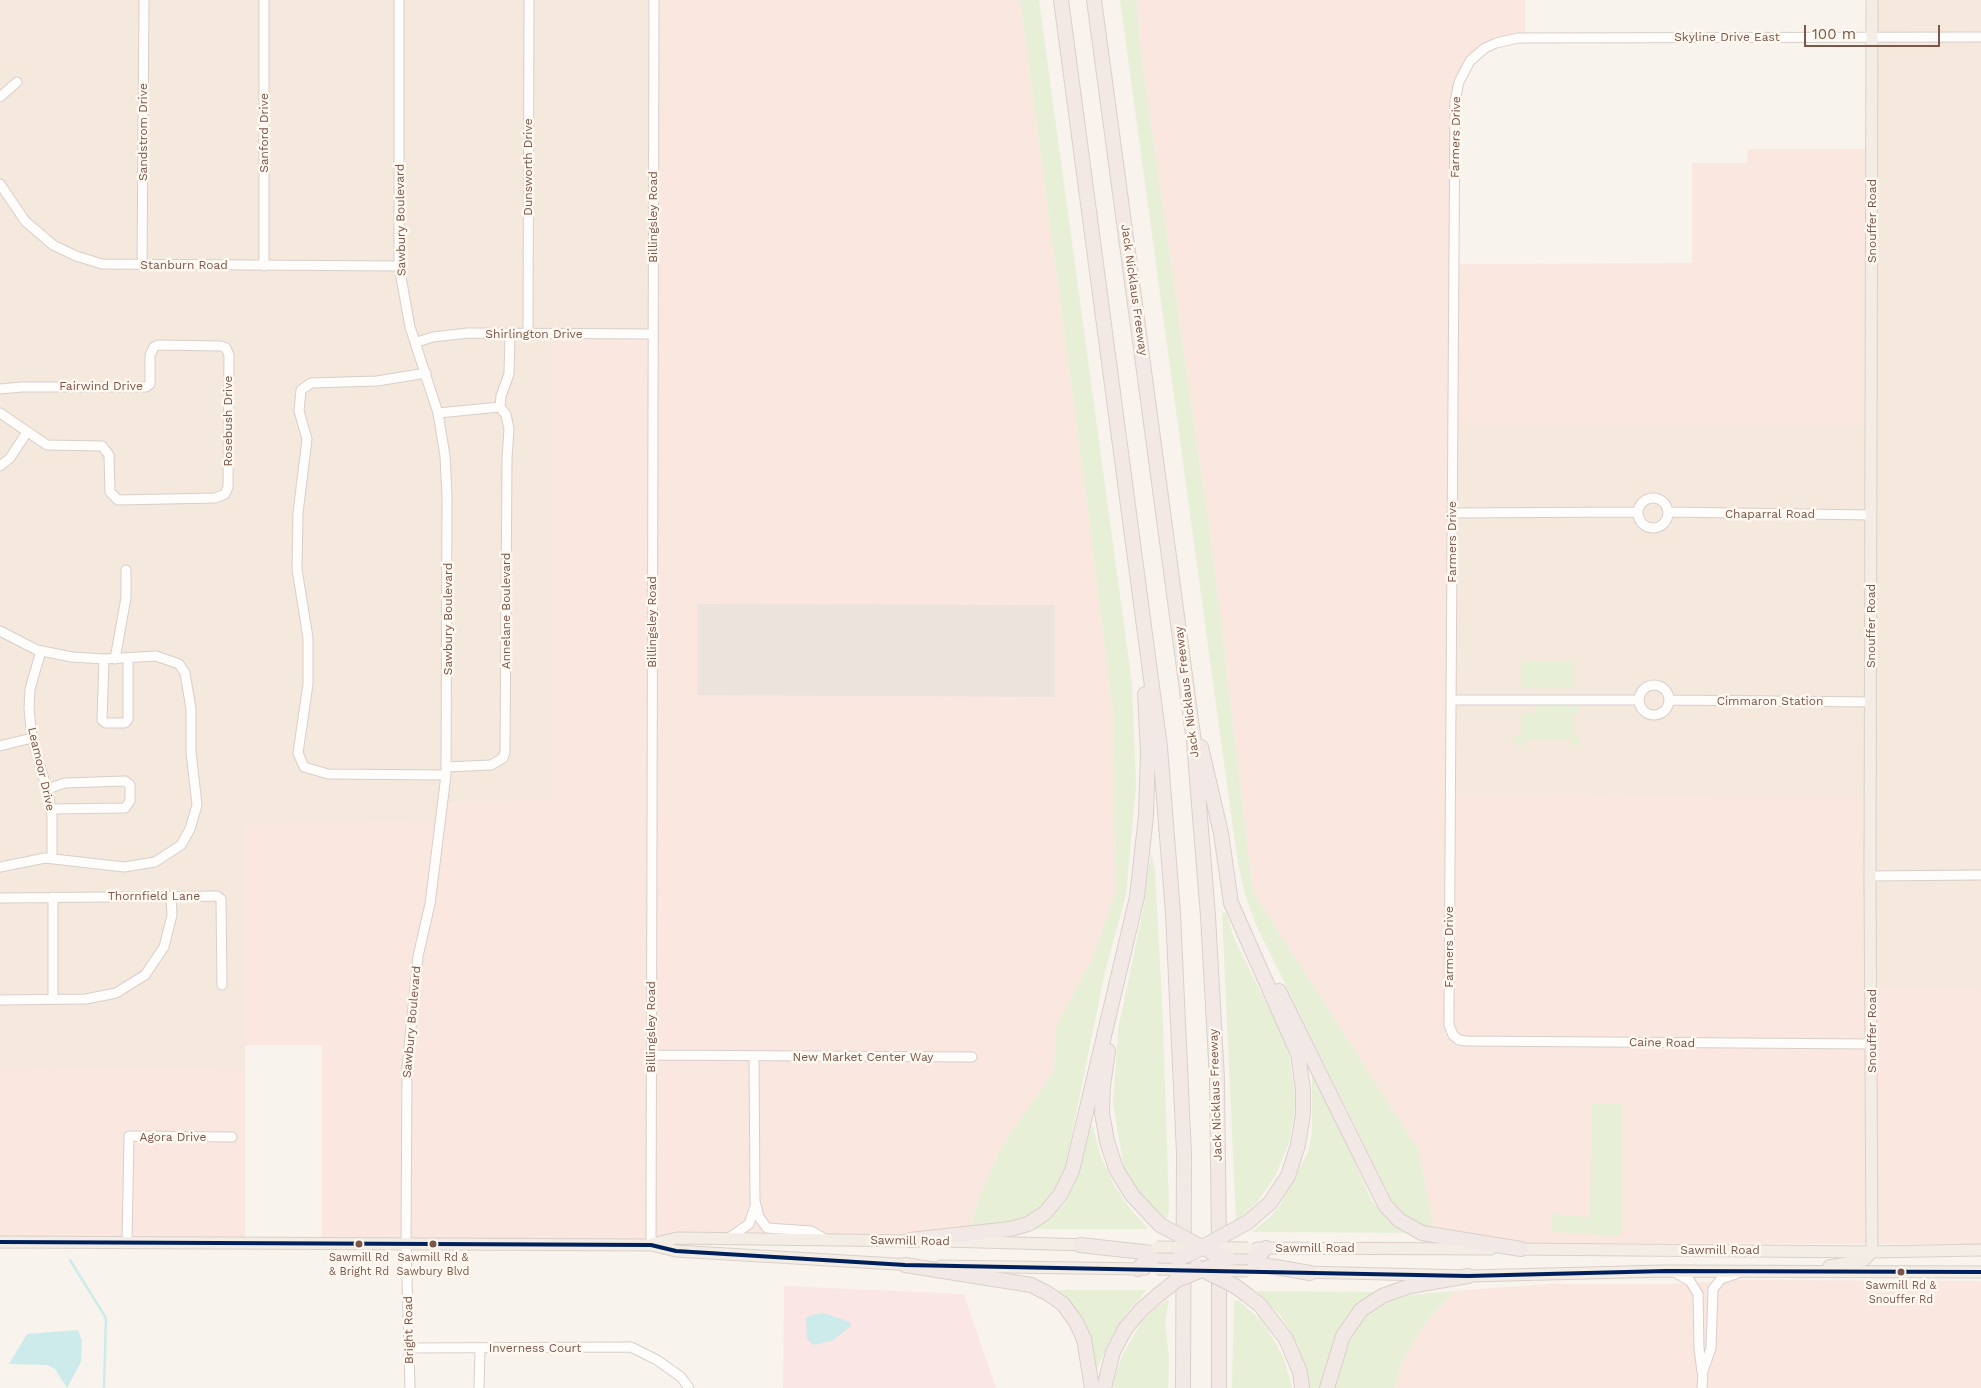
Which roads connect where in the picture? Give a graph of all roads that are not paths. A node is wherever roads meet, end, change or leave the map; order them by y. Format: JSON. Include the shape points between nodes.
{"nodes":[{"id":1,"x":144,"y":0,"type":"edge"},
{"id":2,"x":264,"y":0,"type":"edge"},
{"id":3,"x":399,"y":0,"type":"edge"},
{"id":4,"x":529,"y":0,"type":"edge"},
{"id":5,"x":654,"y":0,"type":"edge"},
{"id":6,"x":1061,"y":0,"type":"edge"},
{"id":7,"x":1094,"y":0,"type":"edge"},
{"id":8,"x":1872,"y":0,"type":"edge"},
{"id":9,"x":1872,"y":37,"type":"junction"},
{"id":10,"x":1981,"y":37,"type":"edge"},
{"id":11,"x":1477,"y":55,"type":"joint"},
{"id":12,"x":17,"y":82,"type":"dead end"},
{"id":13,"x":0,"y":97,"type":"edge"},
{"id":14,"x":0,"y":184,"type":"edge"},
{"id":15,"x":142,"y":265,"type":"junction"},
{"id":16,"x":264,"y":266,"type":"junction"},
{"id":17,"x":399,"y":266,"type":"junction"},
{"id":18,"x":510,"y":334,"type":"junction"},
{"id":19,"x":528,"y":334,"type":"junction"},
{"id":20,"x":653,"y":334,"type":"junction"},
{"id":21,"x":417,"y":342,"type":"junction"},
{"id":22,"x":226,"y":348,"type":"joint"},
{"id":23,"x":426,"y":373,"type":"junction"},
{"id":24,"x":0,"y":389,"type":"edge"},
{"id":25,"x":500,"y":407,"type":"junction"},
{"id":26,"x":438,"y":413,"type":"junction"},
{"id":27,"x":0,"y":414,"type":"edge"},
{"id":28,"x":27,"y":432,"type":"junction"},
{"id":29,"x":0,"y":466,"type":"edge"},
{"id":30,"x":1638,"y":512,"type":"junction"},
{"id":31,"x":1668,"y":512,"type":"junction"},
{"id":32,"x":1452,"y":513,"type":"junction"},
{"id":33,"x":1871,"y":514,"type":"junction"},
{"id":34,"x":1137,"y":568,"type":"junction"},
{"id":35,"x":126,"y":570,"type":"dead end"},
{"id":36,"x":0,"y":631,"type":"edge"},
{"id":37,"x":42,"y":651,"type":"junction"},
{"id":38,"x":104,"y":659,"type":"junction"},
{"id":39,"x":115,"y":659,"type":"junction"},
{"id":40,"x":128,"y":659,"type":"junction"},
{"id":41,"x":1186,"y":684,"type":"junction"},
{"id":42,"x":1451,"y":700,"type":"junction"},
{"id":43,"x":1638,"y":700,"type":"junction"},
{"id":44,"x":1669,"y":700,"type":"junction"},
{"id":45,"x":1870,"y":702,"type":"junction"},
{"id":46,"x":32,"y":738,"type":"junction"},
{"id":47,"x":0,"y":746,"type":"edge"},
{"id":48,"x":446,"y":771,"type":"junction"},
{"id":49,"x":47,"y":789,"type":"junction"},
{"id":50,"x":51,"y":808,"type":"junction"},
{"id":51,"x":52,"y":858,"type":"junction"},
{"id":52,"x":0,"y":867,"type":"edge"},
{"id":53,"x":1870,"y":876,"type":"junction"},
{"id":54,"x":1981,"y":876,"type":"edge"},
{"id":55,"x":172,"y":896,"type":"junction"},
{"id":56,"x":53,"y":897,"type":"junction"},
{"id":57,"x":0,"y":898,"type":"edge"},
{"id":58,"x":1250,"y":946,"type":"junction"},
{"id":59,"x":1119,"y":979,"type":"junction"},
{"id":60,"x":222,"y":985,"type":"dead end"},
{"id":61,"x":54,"y":999,"type":"junction"},
{"id":62,"x":0,"y":1000,"type":"edge"},
{"id":63,"x":1453,"y":1035,"type":"joint"},
{"id":64,"x":1872,"y":1044,"type":"junction"},
{"id":65,"x":651,"y":1055,"type":"junction"},
{"id":66,"x":754,"y":1056,"type":"junction"},
{"id":67,"x":972,"y":1058,"type":"dead end"},
{"id":68,"x":232,"y":1137,"type":"dead end"},
{"id":69,"x":755,"y":1206,"type":"junction"},
{"id":70,"x":729,"y":1238,"type":"junction"},
{"id":71,"x":827,"y":1240,"type":"junction"},
{"id":72,"x":910,"y":1240,"type":"junction"},
{"id":73,"x":0,"y":1242,"type":"edge"},
{"id":74,"x":127,"y":1242,"type":"junction"},
{"id":75,"x":406,"y":1242,"type":"junction"},
{"id":76,"x":651,"y":1245,"type":"junction"},
{"id":77,"x":1080,"y":1245,"type":"joint"},
{"id":78,"x":1202,"y":1248,"type":"junction"},
{"id":79,"x":1266,"y":1248,"type":"joint"},
{"id":80,"x":1521,"y":1249,"type":"junction"},
{"id":81,"x":1981,"y":1250,"type":"edge"},
{"id":82,"x":1872,"y":1252,"type":"junction"},
{"id":83,"x":1157,"y":1258,"type":"junction"},
{"id":84,"x":1178,"y":1259,"type":"junction"},
{"id":85,"x":1229,"y":1259,"type":"junction"},
{"id":86,"x":1248,"y":1259,"type":"junction"},
{"id":87,"x":905,"y":1265,"type":"junction"},
{"id":88,"x":1138,"y":1269,"type":"joint"},
{"id":89,"x":1202,"y":1270,"type":"junction"},
{"id":90,"x":1666,"y":1271,"type":"junction"},
{"id":91,"x":1310,"y":1272,"type":"joint"},
{"id":92,"x":1753,"y":1272,"type":"junction"},
{"id":93,"x":1786,"y":1272,"type":"junction"},
{"id":94,"x":1981,"y":1272,"type":"edge"},
{"id":95,"x":1468,"y":1276,"type":"junction"},
{"id":96,"x":410,"y":1348,"type":"junction"},
{"id":97,"x":480,"y":1348,"type":"junction"},
{"id":98,"x":1702,"y":1385,"type":"edge"},
{"id":99,"x":410,"y":1388,"type":"edge"},
{"id":100,"x":479,"y":1388,"type":"edge"},
{"id":101,"x":689,"y":1388,"type":"edge"},
{"id":102,"x":1092,"y":1388,"type":"edge"},
{"id":103,"x":1104,"y":1388,"type":"edge"},
{"id":104,"x":1183,"y":1388,"type":"edge"},
{"id":105,"x":1219,"y":1388,"type":"edge"},
{"id":106,"x":1302,"y":1388,"type":"edge"},
{"id":107,"x":1327,"y":1388,"type":"edge"}],
"edges":[{"from":1,"to":15,"type":"street","name":"Sandstrom Drive"},
{"from":2,"to":16,"type":"street","name":"Sanford Drive"},
{"from":3,"to":17,"type":"street","name":"Sawbury Boulevard"},
{"from":4,"to":19,"type":"street","name":"Dunsworth Drive"},
{"from":5,"to":20,"type":"street","name":"Billingsley Road"},
{"from":6,"to":34,"type":"highway"},
{"from":7,"to":41,"type":"highway","name":"Jack Nicklaus Freeway"},
{"from":8,"to":9,"type":"main road","name":"Snouffer Road"},
{"from":9,"to":10,"type":"street","name":"Skyline Drive East"},
{"from":9,"to":11,"type":"street","name":"Skyline Drive East","via":[[1518,38],[1496,43]]},
{"from":9,"to":33,"type":"main road","name":"Snouffer Road"},
{"from":11,"to":32,"type":"street","name":"Farmers Drive","via":[[1464,70],[1455,101]]},
{"from":12,"to":13,"type":"street"},
{"from":14,"to":15,"type":"street","name":"Stanburn Road","via":[[25,221],[53,245],[102,264]]},
{"from":15,"to":16,"type":"street","name":"Stanburn Road"},
{"from":16,"to":17,"type":"street","name":"Stanburn Road"},
{"from":17,"to":21,"type":"street","name":"Sawbury Boulevard","via":[[405,304]]},
{"from":18,"to":19,"type":"street","name":"Shirlington Drive"},
{"from":18,"to":21,"type":"street","name":"Shirlington Drive","via":[[468,333]]},
{"from":18,"to":25,"type":"street","via":[[509,374]]},
{"from":19,"to":20,"type":"street","name":"Shirlington Drive"},
{"from":20,"to":65,"type":"street","name":"Billingsley Road"},
{"from":21,"to":23,"type":"street","name":"Sawbury Boulevard"},
{"from":22,"to":24,"type":"street","name":"Fairwind Drive","via":[[217,345],[158,345],[151,350],[150,384],[146,388]]},
{"from":22,"to":28,"type":"street","name":"Rosebush Drive","via":[[229,355],[228,487],[225,494],[215,498],[118,500],[110,492],[109,455],[102,446],[47,445]]},
{"from":23,"to":26,"type":"street","name":"Sawbury Boulevard"},
{"from":23,"to":48,"type":"street","name":"Annelane Boulevard","via":[[377,381],[310,383],[301,390],[299,411],[307,439],[298,512],[298,569],[308,638],[308,684],[298,753],[304,767],[328,774]]},
{"from":25,"to":26,"type":"street"},
{"from":25,"to":48,"type":"street","name":"Annelane Boulevard","via":[[506,415],[509,429],[505,752],[503,758],[491,765]]},
{"from":26,"to":48,"type":"street","name":"Sawbury Boulevard","via":[[447,496]]},
{"from":27,"to":28,"type":"street"},
{"from":28,"to":29,"type":"street","via":[[10,458]]},
{"from":30,"to":31,"type":"street","via":[[1644,500],[1653,498],[1666,504]]},
{"from":30,"to":31,"type":"street","via":[[1642,523],[1652,528],[1664,524]]},
{"from":30,"to":32,"type":"street"},
{"from":31,"to":33,"type":"street","name":"Chaparral Road"},
{"from":32,"to":42,"type":"street","name":"Farmers Drive"},
{"from":33,"to":45,"type":"main road","name":"Snouffer Road"},
{"from":34,"to":59,"type":"highway","via":[[1148,752],[1146,816],[1137,897]]},
{"from":34,"to":104,"type":"highway","via":[[1160,747],[1173,913],[1184,1154]]},
{"from":35,"to":39,"type":"street","via":[[126,598]]},
{"from":36,"to":37,"type":"street"},
{"from":37,"to":38,"type":"street"},
{"from":37,"to":46,"type":"street","name":"Leamoor Drive","via":[[30,689]]},
{"from":38,"to":39,"type":"street"},
{"from":38,"to":40,"type":"street","via":[[102,720],[125,723],[128,719]]},
{"from":39,"to":40,"type":"street"},
{"from":40,"to":51,"type":"street","via":[[156,656],[179,664],[185,673],[191,709],[191,752],[197,805],[190,829],[181,845],[155,862],[124,867]]},
{"from":41,"to":58,"type":"highway","via":[[1221,833],[1231,903]]},
{"from":41,"to":105,"type":"highway","name":"Jack Nicklaus Freeway","via":[[1208,916],[1217,1079]]},
{"from":42,"to":43,"type":"street"},
{"from":42,"to":63,"type":"street","name":"Farmers Drive","via":[[1448,1009]]},
{"from":43,"to":44,"type":"street","via":[[1645,688],[1654,685],[1662,688]]},
{"from":43,"to":44,"type":"street","via":[[1642,710],[1653,715],[1664,711]]},
{"from":44,"to":45,"type":"street","name":"Cimmaron Station"},
{"from":45,"to":53,"type":"main road","name":"Snouffer Road"},
{"from":46,"to":47,"type":"street"},
{"from":46,"to":49,"type":"street","name":"Leamoor Drive"},
{"from":48,"to":75,"type":"street","name":"Sawbury Boulevard","via":[[430,904],[418,956],[409,1045]]},
{"from":49,"to":50,"type":"street","name":"Leamoor Drive"},
{"from":49,"to":50,"type":"street","via":[[65,783],[125,780],[130,785],[130,801],[125,808]]},
{"from":50,"to":51,"type":"street","name":"Leamoor Drive"},
{"from":51,"to":52,"type":"street"},
{"from":53,"to":54,"type":"street"},
{"from":53,"to":64,"type":"main road","name":"Snouffer Road"},
{"from":55,"to":56,"type":"street","name":"Thornfield Lane"},
{"from":55,"to":60,"type":"street","name":"Thornfield Lane","via":[[217,896],[221,899]]},
{"from":55,"to":61,"type":"street","via":[[172,915],[164,947],[145,975],[116,994],[86,999]]},
{"from":56,"to":57,"type":"street","name":"Thornfield Lane"},
{"from":56,"to":61,"type":"street"},
{"from":58,"to":78,"type":"highway","bridge":true,"via":[[1298,1054],[1304,1114],[1288,1176],[1270,1202],[1248,1222]]},
{"from":58,"to":80,"type":"highway","via":[[1274,981],[1386,1206],[1399,1220],[1422,1233]]},
{"from":59,"to":72,"type":"highway","via":[[1072,1171],[1060,1195],[1045,1213],[1028,1224],[1010,1229]]},
{"from":59,"to":78,"type":"highway","bridge":true,"via":[[1103,1086],[1102,1113],[1107,1141],[1116,1169],[1132,1194],[1160,1224]]},
{"from":61,"to":62,"type":"street"},
{"from":63,"to":64,"type":"street","name":"Caine Road","via":[[1467,1041]]},
{"from":64,"to":82,"type":"main road","name":"Snouffer Road"},
{"from":65,"to":66,"type":"street","name":"New Market Center Way"},
{"from":65,"to":76,"type":"street","name":"Billingsley Road"},
{"from":66,"to":67,"type":"street","name":"New Market Center Way"},
{"from":66,"to":69,"type":"street"},
{"from":68,"to":74,"type":"street","name":"Agora Drive","via":[[129,1136]]},
{"from":69,"to":70,"type":"street","via":[[748,1224]]},
{"from":69,"to":71,"type":"street","via":[[767,1228],[811,1232]]},
{"from":70,"to":71,"type":"main road","name":"Sawmill Road"},
{"from":70,"to":76,"type":"main road","name":"Sawmill Road","via":[[676,1238]]},
{"from":71,"to":72,"type":"main road","name":"Sawmill Road"},
{"from":72,"to":77,"type":"main road","name":"Sawmill Road"},
{"from":73,"to":74,"type":"main road","name":"Sawmill Road"},
{"from":74,"to":75,"type":"main road","name":"Sawmill Road"},
{"from":75,"to":76,"type":"main road","name":"Sawmill Road"},
{"from":75,"to":96,"type":"street","name":"Bright Road"},
{"from":76,"to":87,"type":"main road","name":"Sawmill Road","via":[[676,1251]]},
{"from":77,"to":83,"type":"highway"},
{"from":78,"to":83,"type":"main road","bridge":true},
{"from":78,"to":84,"type":"highway","bridge":true},
{"from":78,"to":85,"type":"highway","bridge":true},
{"from":78,"to":86,"type":"main road","bridge":true},
{"from":79,"to":80,"type":"main road","name":"Sawmill Road"},
{"from":79,"to":86,"type":"highway"},
{"from":80,"to":82,"type":"main road","name":"Sawmill Road"},
{"from":81,"to":82,"type":"main road","name":"Sawmill Road"},
{"from":82,"to":93,"type":"main road","via":[[1857,1263]]},
{"from":83,"to":84,"type":"highway"},
{"from":83,"to":88,"type":"highway"},
{"from":83,"to":89,"type":"main road","bridge":true},
{"from":84,"to":89,"type":"highway","bridge":true},
{"from":85,"to":86,"type":"highway"},
{"from":85,"to":89,"type":"highway","bridge":true},
{"from":86,"to":89,"type":"main road","bridge":true},
{"from":86,"to":91,"type":"highway"},
{"from":87,"to":88,"type":"main road","name":"Sawmill Road"},
{"from":87,"to":102,"type":"highway","via":[[1031,1285],[1047,1293],[1063,1304],[1076,1322],[1084,1339]]},
{"from":89,"to":103,"type":"highway","bridge":true,"via":[[1177,1280],[1141,1310],[1125,1329],[1113,1352]]},
{"from":89,"to":106,"type":"highway","bridge":true,"via":[[1235,1286],[1260,1305],[1286,1339],[1300,1372]]},
{"from":90,"to":92,"type":"main road","name":"Sawmill Road"},
{"from":90,"to":95,"type":"main road","name":"Sawmill Road"},
{"from":90,"to":98,"type":"street","via":[[1686,1278],[1696,1289]]},
{"from":91,"to":95,"type":"main road","name":"Sawmill Road"},
{"from":92,"to":93,"type":"main road","name":"Sawmill Road"},
{"from":92,"to":98,"type":"street","via":[[1723,1278],[1714,1287],[1711,1348]]},
{"from":93,"to":94,"type":"main road","name":"Sawmill Road"},
{"from":95,"to":107,"type":"highway","via":[[1410,1286],[1382,1296],[1361,1310],[1343,1336]]},
{"from":96,"to":97,"type":"street","name":"Inverness Court"},
{"from":96,"to":99,"type":"street","name":"Bright Road"},
{"from":97,"to":100,"type":"street"},
{"from":97,"to":101,"type":"street","name":"Inverness Court","via":[[631,1347],[657,1360],[681,1377]]}]}
